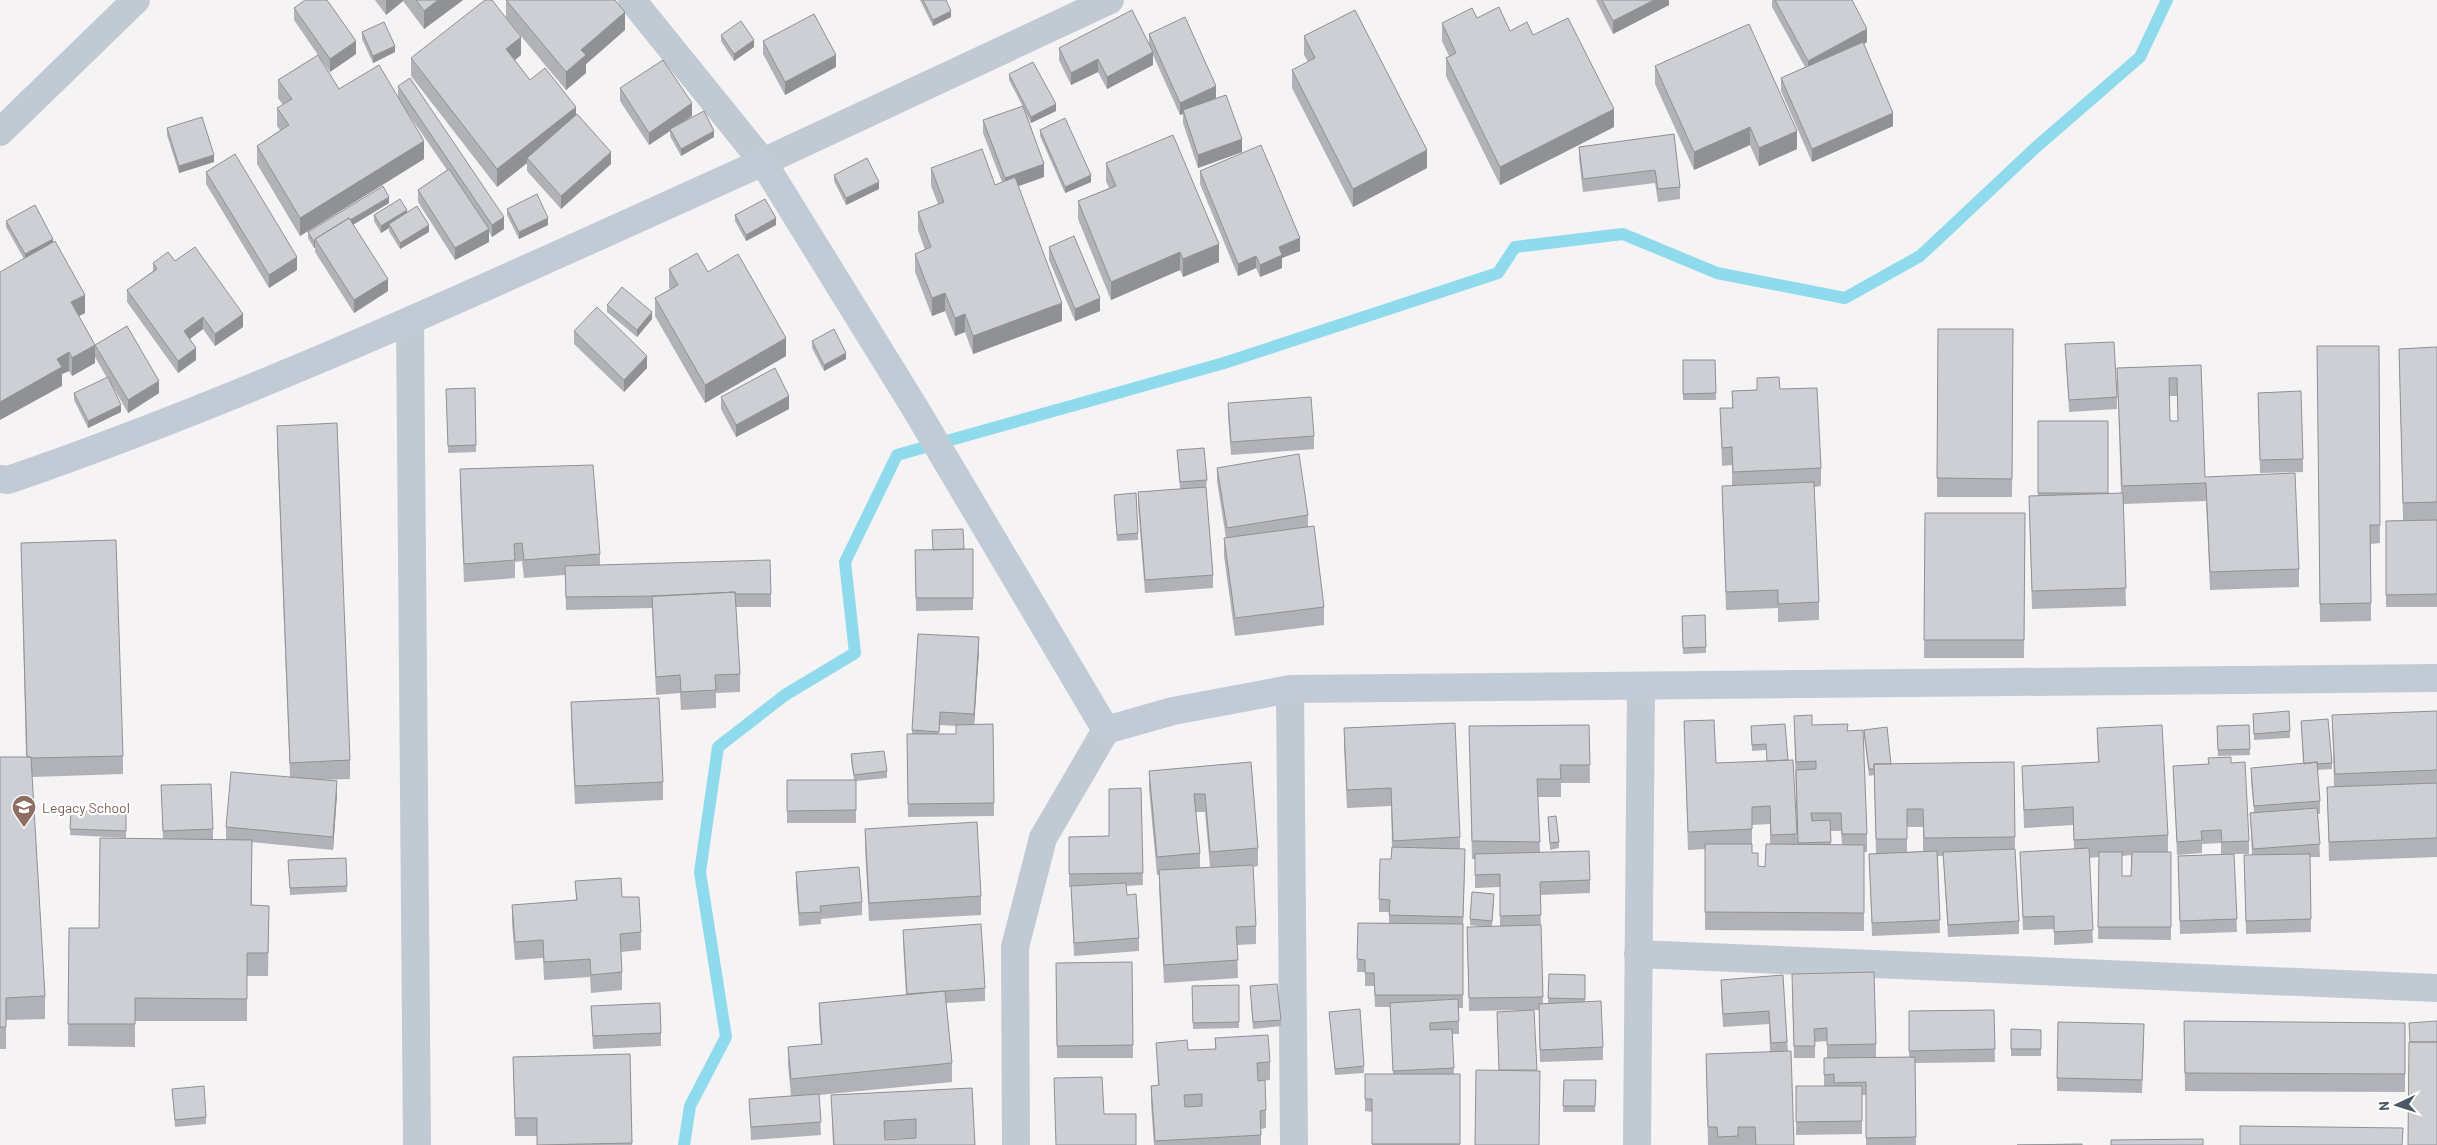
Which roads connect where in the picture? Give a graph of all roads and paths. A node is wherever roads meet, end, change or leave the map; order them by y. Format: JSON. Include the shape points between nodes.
{"nodes":[{"id":1,"x":136,"y":0,"type":"edge"},
{"id":2,"x":632,"y":0,"type":"edge"},
{"id":3,"x":1110,"y":0,"type":"edge"},
{"id":4,"x":0,"y":132,"type":"edge"},
{"id":5,"x":763,"y":162,"type":"junction"},
{"id":6,"x":410,"y":322,"type":"junction"},
{"id":7,"x":0,"y":479,"type":"edge"},
{"id":8,"x":2437,"y":678,"type":"edge"},
{"id":9,"x":1641,"y":687,"type":"junction"},
{"id":10,"x":1290,"y":689,"type":"junction"},
{"id":11,"x":1106,"y":730,"type":"junction"},
{"id":12,"x":1638,"y":954,"type":"junction"},
{"id":13,"x":2437,"y":988,"type":"edge"},
{"id":14,"x":417,"y":1145,"type":"edge"},
{"id":15,"x":1016,"y":1145,"type":"edge"},
{"id":16,"x":1294,"y":1145,"type":"edge"},
{"id":17,"x":1637,"y":1145,"type":"edge"}],
"edges":[{"from":1,"to":4,"type":"street"},
{"from":2,"to":5,"type":"street"},
{"from":3,"to":5,"type":"street"},
{"from":5,"to":6,"type":"street"},
{"from":5,"to":11,"type":"street","via":[[915,408]]},
{"from":6,"to":7,"type":"street","via":[[89,452],[8,480]]},
{"from":6,"to":14,"type":"street"},
{"from":8,"to":9,"type":"street"},
{"from":9,"to":10,"type":"street"},
{"from":9,"to":12,"type":"street"},
{"from":10,"to":11,"type":"street","via":[[1173,711]]},
{"from":10,"to":16,"type":"street"},
{"from":11,"to":15,"type":"street","via":[[1043,838],[1015,947]]},
{"from":12,"to":13,"type":"street"},
{"from":12,"to":17,"type":"street"}]}
